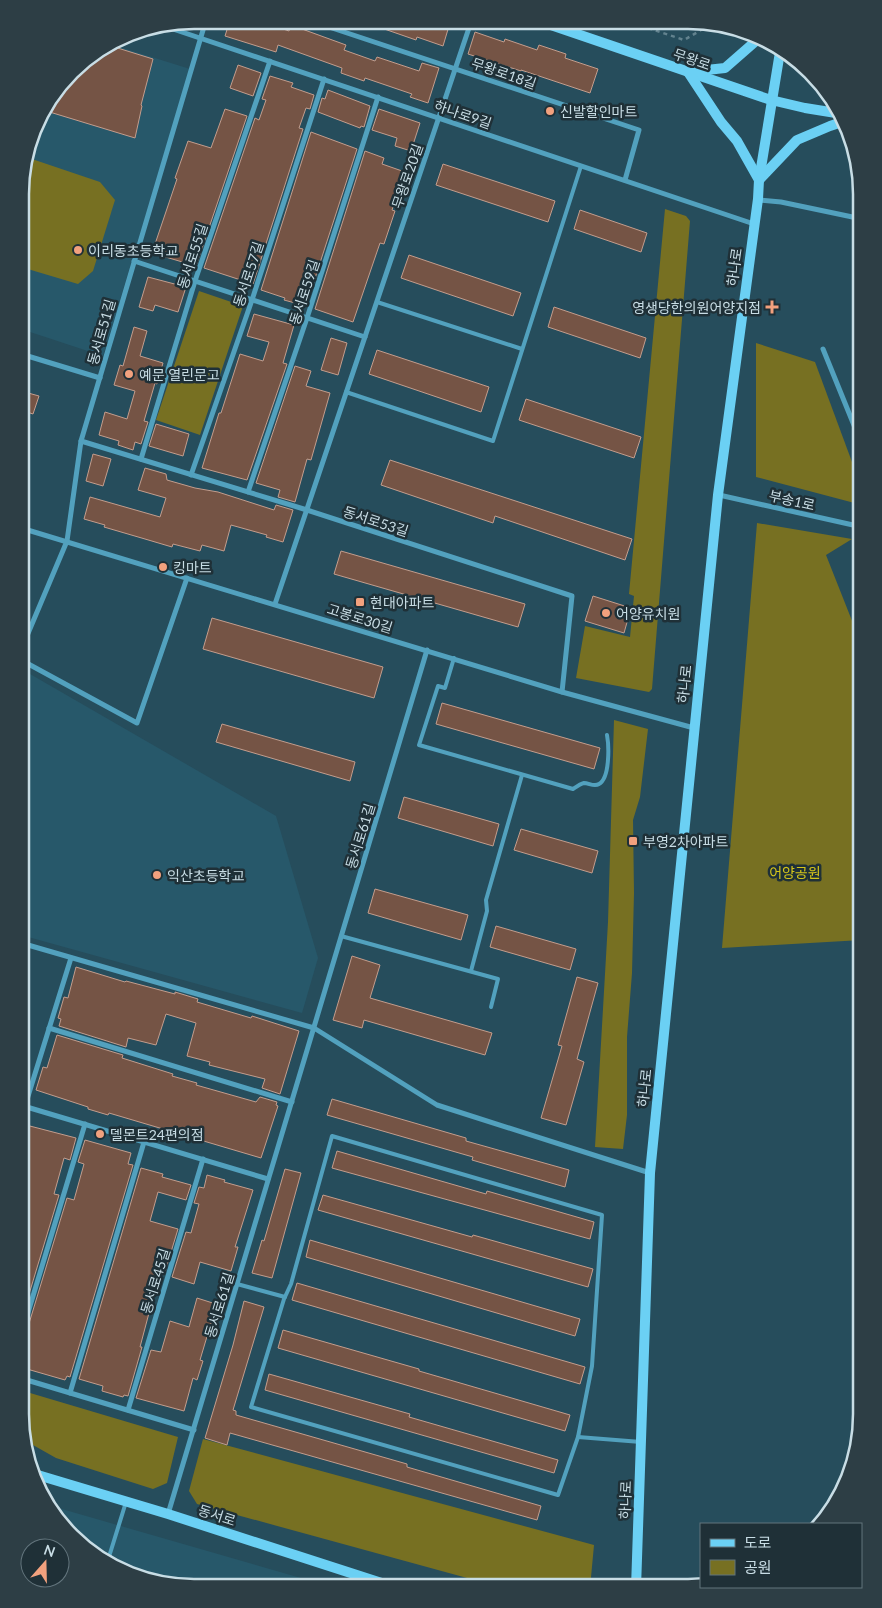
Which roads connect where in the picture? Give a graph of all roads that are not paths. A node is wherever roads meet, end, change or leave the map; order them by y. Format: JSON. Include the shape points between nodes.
{"nodes":[{"id":1,"x":204,"y":29,"type":"edge"},
{"id":2,"x":336,"y":29,"type":"edge"},
{"id":3,"x":469,"y":29,"type":"edge"},
{"id":4,"x":562,"y":29,"type":"edge"},
{"id":5,"x":176,"y":30,"type":"edge"},
{"id":6,"x":201,"y":38,"type":"junction"},
{"id":7,"x":754,"y":43,"type":"edge"},
{"id":8,"x":779,"y":57,"type":"edge"},
{"id":9,"x":270,"y":61,"type":"junction"},
{"id":10,"x":455,"y":68,"type":"junction"},
{"id":11,"x":688,"y":72,"type":"junction"},
{"id":12,"x":324,"y":79,"type":"junction"},
{"id":13,"x":378,"y":98,"type":"junction"},
{"id":14,"x":771,"y":100,"type":"junction"},
{"id":15,"x":831,"y":112,"type":"edge"},
{"id":16,"x":438,"y":118,"type":"junction"},
{"id":17,"x":837,"y":124,"type":"edge"},
{"id":18,"x":581,"y":166,"type":"junction"},
{"id":19,"x":625,"y":180,"type":"junction"},
{"id":20,"x":759,"y":180,"type":"junction"},
{"id":21,"x":758,"y":200,"type":"junction"},
{"id":22,"x":853,"y":217,"type":"edge"},
{"id":23,"x":754,"y":224,"type":"junction"},
{"id":24,"x":134,"y":261,"type":"junction"},
{"id":25,"x":195,"y":281,"type":"junction"},
{"id":26,"x":252,"y":300,"type":"junction"},
{"id":27,"x":377,"y":302,"type":"junction"},
{"id":28,"x":307,"y":318,"type":"junction"},
{"id":29,"x":365,"y":337,"type":"junction"},
{"id":30,"x":823,"y":348,"type":"dead end"},
{"id":31,"x":522,"y":349,"type":"junction"},
{"id":32,"x":29,"y":356,"type":"edge"},
{"id":33,"x":100,"y":378,"type":"junction"},
{"id":34,"x":346,"y":392,"type":"junction"},
{"id":35,"x":853,"y":419,"type":"edge"},
{"id":36,"x":81,"y":441,"type":"junction"},
{"id":37,"x":141,"y":459,"type":"junction"},
{"id":38,"x":191,"y":475,"type":"junction"},
{"id":39,"x":248,"y":492,"type":"junction"},
{"id":40,"x":718,"y":495,"type":"junction"},
{"id":41,"x":307,"y":510,"type":"junction"},
{"id":42,"x":853,"y":525,"type":"edge"},
{"id":43,"x":29,"y":530,"type":"edge"},
{"id":44,"x":67,"y":541,"type":"junction"},
{"id":45,"x":187,"y":578,"type":"junction"},
{"id":46,"x":275,"y":604,"type":"junction"},
{"id":47,"x":29,"y":631,"type":"edge"},
{"id":48,"x":427,"y":650,"type":"junction"},
{"id":49,"x":454,"y":658,"type":"junction"},
{"id":50,"x":29,"y":664,"type":"edge"},
{"id":51,"x":562,"y":692,"type":"junction"},
{"id":52,"x":694,"y":728,"type":"junction"},
{"id":53,"x":607,"y":735,"type":"dead end"},
{"id":54,"x":522,"y":774,"type":"junction"},
{"id":55,"x":341,"y":936,"type":"junction"},
{"id":56,"x":29,"y":946,"type":"edge"},
{"id":57,"x":71,"y":958,"type":"junction"},
{"id":58,"x":471,"y":971,"type":"junction"},
{"id":59,"x":491,"y":1007,"type":"dead end"},
{"id":60,"x":49,"y":1028,"type":"junction"},
{"id":61,"x":314,"y":1028,"type":"junction"},
{"id":62,"x":29,"y":1086,"type":"edge"},
{"id":63,"x":292,"y":1102,"type":"junction"},
{"id":64,"x":29,"y":1108,"type":"edge"},
{"id":65,"x":85,"y":1124,"type":"junction"},
{"id":66,"x":144,"y":1142,"type":"junction"},
{"id":67,"x":203,"y":1159,"type":"junction"},
{"id":68,"x":650,"y":1174,"type":"junction"},
{"id":69,"x":268,"y":1179,"type":"junction"},
{"id":70,"x":237,"y":1284,"type":"junction"},
{"id":71,"x":285,"y":1297,"type":"junction"},
{"id":72,"x":29,"y":1309,"type":"edge"},
{"id":73,"x":29,"y":1381,"type":"edge"},
{"id":74,"x":70,"y":1393,"type":"junction"},
{"id":75,"x":128,"y":1410,"type":"junction"},
{"id":76,"x":194,"y":1430,"type":"junction"},
{"id":77,"x":578,"y":1436,"type":"junction"},
{"id":78,"x":641,"y":1442,"type":"junction"},
{"id":79,"x":41,"y":1476,"type":"edge"},
{"id":80,"x":126,"y":1502,"type":"junction"},
{"id":81,"x":168,"y":1514,"type":"junction"},
{"id":82,"x":109,"y":1556,"type":"edge"},
{"id":83,"x":369,"y":1579,"type":"edge"},
{"id":84,"x":636,"y":1579,"type":"edge"}],
"edges":[{"from":1,"to":6,"type":"street","name":"동서로51길"},
{"from":2,"to":10,"type":"street","name":"무왕로18길"},
{"from":3,"to":10,"type":"street","name":"무왕로20길"},
{"from":4,"to":11,"type":"street","name":"무왕로"},
{"from":5,"to":6,"type":"street","name":"하나로9길"},
{"from":6,"to":9,"type":"street","name":"하나로9길"},
{"from":6,"to":24,"type":"street","name":"동서로51길"},
{"from":7,"to":11,"type":"street","via":[[725,68]]},
{"from":8,"to":14,"type":"street","name":"하나로"},
{"from":9,"to":12,"type":"street","name":"하나로9길"},
{"from":9,"to":25,"type":"street","name":"동서로55길"},
{"from":10,"to":16,"type":"street","name":"무왕로20길"},
{"from":10,"to":19,"type":"street","name":"무왕로18길","via":[[639,130]]},
{"from":11,"to":14,"type":"street","name":"무왕로"},
{"from":11,"to":20,"type":"street"},
{"from":12,"to":13,"type":"street","name":"하나로9길"},
{"from":12,"to":26,"type":"street","name":"동서로57길"},
{"from":13,"to":16,"type":"street","name":"하나로9길"},
{"from":13,"to":28,"type":"street","name":"동서로59길"},
{"from":14,"to":15,"type":"street","name":"무왕로"},
{"from":14,"to":20,"type":"street","name":"하나로"},
{"from":16,"to":18,"type":"street","name":"하나로9길"},
{"from":16,"to":27,"type":"street","name":"무왕로20길"},
{"from":17,"to":20,"type":"street","via":[[797,140]]},
{"from":18,"to":19,"type":"street","name":"하나로9길"},
{"from":18,"to":31,"type":"lane"},
{"from":19,"to":23,"type":"street","name":"하나로9길"},
{"from":20,"to":21,"type":"street","name":"하나로"},
{"from":21,"to":22,"type":"street"},
{"from":21,"to":23,"type":"street","name":"하나로"},
{"from":23,"to":40,"type":"street","name":"하나로"},
{"from":24,"to":25,"type":"street"},
{"from":24,"to":33,"type":"street","name":"동서로51길"},
{"from":25,"to":26,"type":"street"},
{"from":25,"to":37,"type":"street","name":"동서로55길"},
{"from":26,"to":28,"type":"street"},
{"from":26,"to":38,"type":"street","name":"동서로57길"},
{"from":27,"to":29,"type":"street","name":"무왕로20길"},
{"from":27,"to":31,"type":"lane"},
{"from":28,"to":29,"type":"street"},
{"from":28,"to":39,"type":"street","name":"동서로59길"},
{"from":29,"to":34,"type":"street","name":"무왕로20길"},
{"from":30,"to":35,"type":"street"},
{"from":31,"to":34,"type":"lane","via":[[493,441]]},
{"from":32,"to":33,"type":"street"},
{"from":33,"to":36,"type":"street","name":"동서로51길"},
{"from":34,"to":41,"type":"street","name":"무왕로20길"},
{"from":36,"to":37,"type":"street","name":"동서로53길"},
{"from":36,"to":44,"type":"street","name":"동서로51길"},
{"from":37,"to":38,"type":"street","name":"동서로53길"},
{"from":38,"to":39,"type":"street","name":"동서로53길"},
{"from":39,"to":41,"type":"street","name":"동서로53길"},
{"from":40,"to":42,"type":"street","name":"부송1로"},
{"from":40,"to":52,"type":"street","name":"하나로"},
{"from":41,"to":46,"type":"street","name":"무왕로20길"},
{"from":41,"to":51,"type":"street","name":"동서로53길","via":[[572,596]]},
{"from":43,"to":44,"type":"street","name":"고봉로30길"},
{"from":44,"to":45,"type":"street","name":"고봉로30길"},
{"from":44,"to":47,"type":"street","name":"동서로51길"},
{"from":45,"to":46,"type":"street","name":"고봉로30길"},
{"from":45,"to":50,"type":"street","via":[[137,723]]},
{"from":46,"to":48,"type":"street","name":"고봉로30길"},
{"from":48,"to":49,"type":"street","name":"고봉로30길"},
{"from":48,"to":55,"type":"street","name":"동서로61길"},
{"from":49,"to":51,"type":"street","name":"고봉로30길"},
{"from":49,"to":54,"type":"lane","via":[[445,688],[438,686],[419,745]]},
{"from":51,"to":52,"type":"street","name":"고봉로30길"},
{"from":52,"to":68,"type":"street","name":"하나로"},
{"from":53,"to":54,"type":"lane","via":[[608,764],[599,784],[584,783],[573,789]]},
{"from":54,"to":58,"type":"lane","via":[[486,900],[487,911]]},
{"from":55,"to":58,"type":"lane"},
{"from":55,"to":61,"type":"street","name":"동서로61길"},
{"from":56,"to":57,"type":"street"},
{"from":57,"to":60,"type":"street"},
{"from":57,"to":61,"type":"street"},
{"from":58,"to":59,"type":"lane","via":[[498,979]]},
{"from":60,"to":62,"type":"street"},
{"from":60,"to":63,"type":"street"},
{"from":61,"to":63,"type":"street","name":"동서로61길"},
{"from":61,"to":68,"type":"street","via":[[437,1105]]},
{"from":63,"to":69,"type":"street","name":"동서로61길"},
{"from":64,"to":65,"type":"street"},
{"from":65,"to":66,"type":"street"},
{"from":65,"to":72,"type":"street"},
{"from":66,"to":67,"type":"street"},
{"from":66,"to":74,"type":"street"},
{"from":67,"to":69,"type":"street"},
{"from":67,"to":75,"type":"street","name":"동서로45길"},
{"from":68,"to":78,"type":"street","name":"하나로"},
{"from":69,"to":70,"type":"street","name":"동서로61길"},
{"from":70,"to":71,"type":"lane"},
{"from":70,"to":76,"type":"street","name":"동서로61길"},
{"from":71,"to":77,"type":"lane","via":[[251,1407],[558,1495]]},
{"from":71,"to":77,"type":"lane","via":[[332,1136],[602,1215],[592,1366]]},
{"from":73,"to":74,"type":"street"},
{"from":74,"to":75,"type":"street"},
{"from":75,"to":76,"type":"street"},
{"from":76,"to":81,"type":"street","name":"동서로61길"},
{"from":77,"to":78,"type":"lane"},
{"from":78,"to":84,"type":"street","name":"하나로"},
{"from":79,"to":80,"type":"street","name":"동서로"},
{"from":80,"to":81,"type":"street","name":"동서로"},
{"from":80,"to":82,"type":"lane"},
{"from":81,"to":83,"type":"street","name":"동서로"}]}
